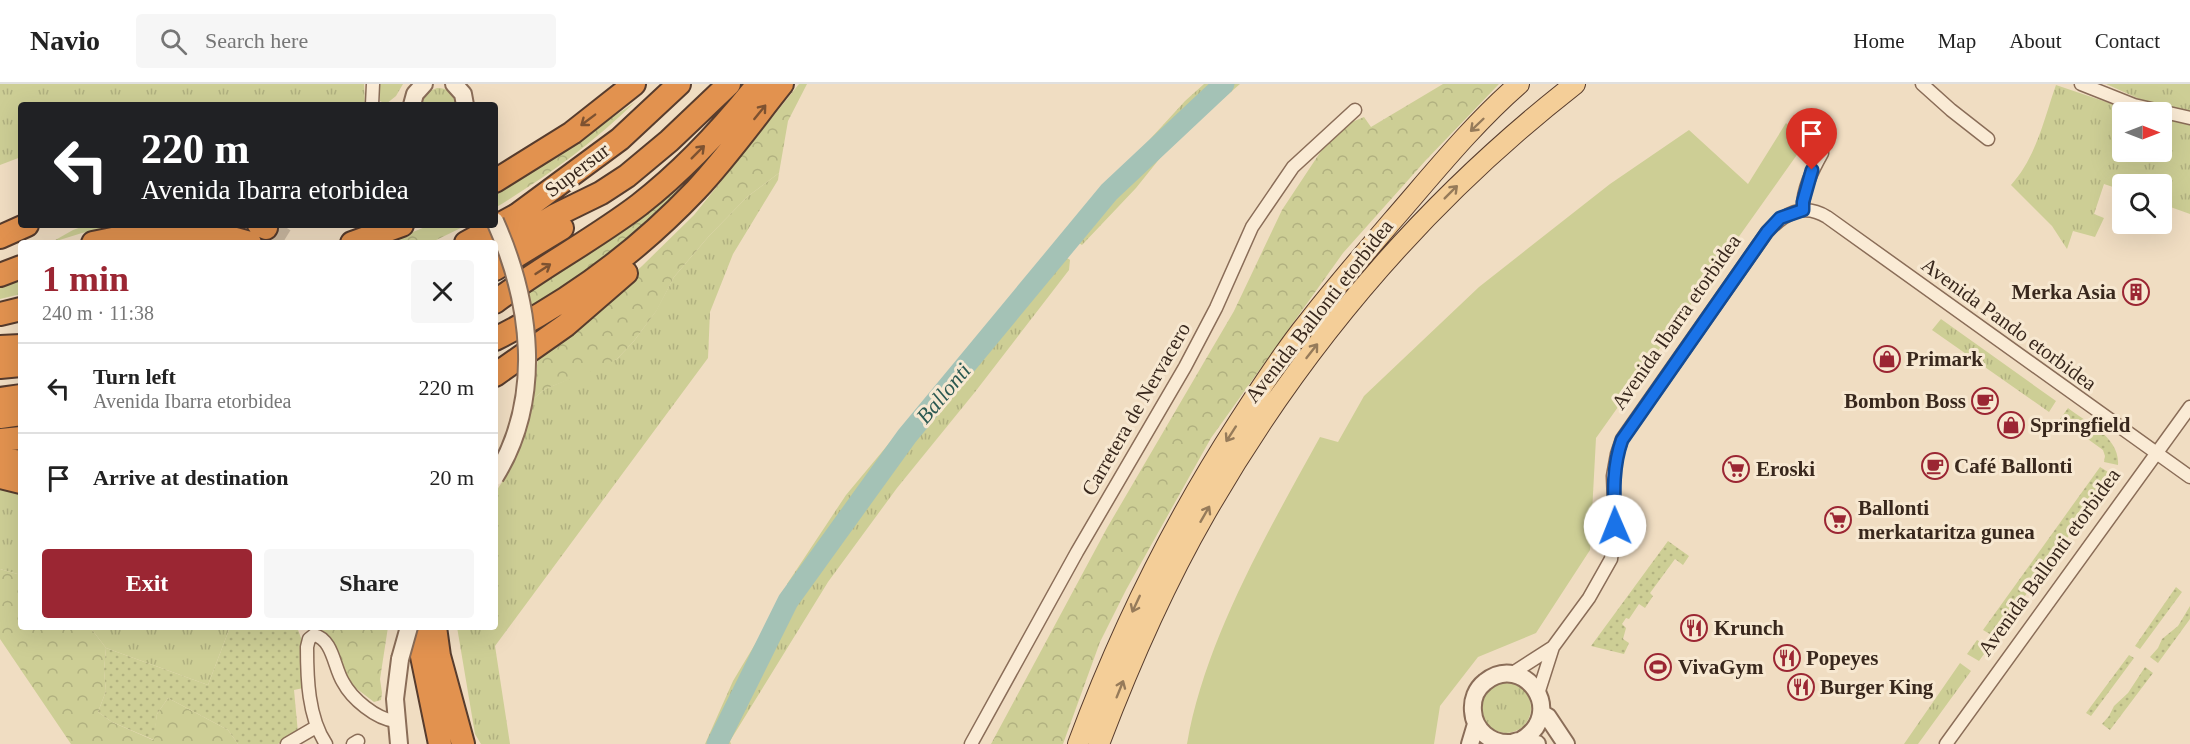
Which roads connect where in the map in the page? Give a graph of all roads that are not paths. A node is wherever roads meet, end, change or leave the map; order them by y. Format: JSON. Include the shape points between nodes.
{"nodes":[{"id":1,"x":373,"y":84,"type":"edge"},
{"id":2,"x":454,"y":84,"type":"edge"},
{"id":3,"x":634,"y":84,"type":"edge"},
{"id":4,"x":679,"y":84,"type":"edge"},
{"id":5,"x":729,"y":84,"type":"edge"},
{"id":6,"x":758,"y":84,"type":"edge"},
{"id":7,"x":782,"y":84,"type":"edge"},
{"id":8,"x":1519,"y":84,"type":"edge"},
{"id":9,"x":1575,"y":84,"type":"edge"},
{"id":10,"x":1922,"y":84,"type":"edge"},
{"id":11,"x":2081,"y":84,"type":"edge"},
{"id":12,"x":372,"y":102,"type":"edge"},
{"id":13,"x":464,"y":102,"type":"edge"},
{"id":14,"x":1355,"y":110,"type":"dead end"},
{"id":15,"x":2190,"y":118,"type":"edge"},
{"id":16,"x":1988,"y":139,"type":"dead end"},
{"id":17,"x":1822,"y":153,"type":"dead end"},
{"id":18,"x":498,"y":179,"type":"edge"},
{"id":19,"x":696,"y":190,"type":"junction"},
{"id":20,"x":602,"y":193,"type":"junction"},
{"id":21,"x":1803,"y":210,"type":"junction"},
{"id":22,"x":498,"y":225,"type":"edge"},
{"id":23,"x":20,"y":228,"type":"edge"},
{"id":24,"x":394,"y":228,"type":"edge"},
{"id":25,"x":493,"y":228,"type":"edge"},
{"id":26,"x":498,"y":228,"type":"edge"},
{"id":27,"x":259,"y":232,"type":"edge"},
{"id":28,"x":0,"y":237,"type":"edge"},
{"id":29,"x":109,"y":240,"type":"edge"},
{"id":30,"x":360,"y":240,"type":"edge"},
{"id":31,"x":471,"y":240,"type":"edge"},
{"id":32,"x":498,"y":249,"type":"edge"},
{"id":33,"x":498,"y":267,"type":"edge"},
{"id":34,"x":18,"y":268,"type":"edge"},
{"id":35,"x":0,"y":275,"type":"edge"},
{"id":36,"x":498,"y":300,"type":"edge"},
{"id":37,"x":18,"y":310,"type":"edge"},
{"id":38,"x":0,"y":314,"type":"edge"},
{"id":39,"x":498,"y":337,"type":"edge"},
{"id":40,"x":18,"y":346,"type":"edge"},
{"id":41,"x":0,"y":347,"type":"edge"},
{"id":42,"x":18,"y":366,"type":"edge"},
{"id":43,"x":0,"y":367,"type":"edge"},
{"id":44,"x":498,"y":373,"type":"edge"},
{"id":45,"x":18,"y":396,"type":"edge"},
{"id":46,"x":0,"y":399,"type":"edge"},
{"id":47,"x":2190,"y":407,"type":"edge"},
{"id":48,"x":18,"y":414,"type":"edge"},
{"id":49,"x":0,"y":417,"type":"edge"},
{"id":50,"x":18,"y":444,"type":"edge"},
{"id":51,"x":2157,"y":453,"type":"junction"},
{"id":52,"x":8,"y":465,"type":"edge"},
{"id":53,"x":498,"y":471,"type":"edge"},
{"id":54,"x":2190,"y":477,"type":"edge"},
{"id":55,"x":402,"y":630,"type":"edge"},
{"id":56,"x":408,"y":630,"type":"edge"},
{"id":57,"x":417,"y":630,"type":"edge"},
{"id":58,"x":435,"y":630,"type":"edge"},
{"id":59,"x":445,"y":630,"type":"edge"},
{"id":60,"x":1553,"y":647,"type":"junction"},
{"id":61,"x":1511,"y":674,"type":"junction"},
{"id":62,"x":1538,"y":694,"type":"junction"},
{"id":63,"x":1541,"y":713,"type":"junction"},
{"id":64,"x":395,"y":721,"type":"junction"},
{"id":65,"x":1476,"y":724,"type":"junction"},
{"id":66,"x":316,"y":727,"type":"junction"},
{"id":67,"x":439,"y":740,"type":"edge"},
{"id":68,"x":1520,"y":741,"type":"junction"},
{"id":69,"x":1499,"y":743,"type":"edge"},
{"id":70,"x":1950,"y":743,"type":"edge"},
{"id":71,"x":287,"y":744,"type":"edge"},
{"id":72,"x":326,"y":744,"type":"edge"},
{"id":73,"x":399,"y":744,"type":"edge"},
{"id":74,"x":463,"y":744,"type":"edge"},
{"id":75,"x":971,"y":744,"type":"edge"},
{"id":76,"x":1078,"y":744,"type":"edge"},
{"id":77,"x":1099,"y":744,"type":"edge"},
{"id":78,"x":1470,"y":744,"type":"edge"},
{"id":79,"x":1537,"y":744,"type":"edge"},
{"id":80,"x":1566,"y":744,"type":"edge"}],
"edges":[{"from":1,"to":12,"type":"street"},
{"from":2,"to":13,"type":"street"},
{"from":3,"to":18,"type":"highway","one_way":true,"via":[[572,133]]},
{"from":4,"to":22,"type":"highway","name":"Supersur","via":[[620,139]]},
{"from":5,"to":20,"type":"highway","via":[[669,141]]},
{"from":36,"to":6,"type":"highway","one_way":true,"via":[[660,188],[703,147]]},
{"from":19,"to":7,"type":"highway","one_way":true},
{"from":8,"to":76,"type":"main road","name":"Avenida Ballonti etorbidea","one_way":true,"via":[[1468,133],[1390,224],[1307,323],[1264,382],[1164,547],[1118,642]]},
{"from":77,"to":9,"type":"main road","name":"Avenida Ballonti etorbidea","one_way":true,"via":[[1137,650],[1204,514],[1300,368],[1410,233],[1535,115]]},
{"from":10,"to":16,"type":"street"},
{"from":11,"to":15,"type":"street","via":[[2134,105]]},
{"from":14,"to":75,"type":"street","name":"Carretera de Nervacero","via":[[1293,167],[1252,227],[1185,367]]},
{"from":17,"to":21,"type":"street","via":[[1812,170]]},
{"from":19,"to":39,"type":"highway","via":[[596,279],[567,300]]},
{"from":19,"to":44,"type":"highway","via":[[689,208],[632,268],[566,325]]},
{"from":20,"to":32,"type":"highway","name":"Supersur"},
{"from":20,"to":33,"type":"highway","via":[[562,228]]},
{"from":21,"to":51,"type":"street","name":"Avenida Pando etorbidea","via":[[1827,217]]},
{"from":21,"to":60,"type":"street","name":"Avenida Ibarra etorbidea","via":[[1780,218],[1767,232],[1622,440],[1613,476],[1615,526],[1611,559]]},
{"from":23,"to":28,"type":"highway"},
{"from":24,"to":30,"type":"highway"},
{"from":25,"to":31,"type":"highway","name":"Supersur"},
{"from":26,"to":53,"type":"street","bridge":true,"via":[[520,290],[528,359],[518,426]]},
{"from":27,"to":29,"type":"highway","via":[[151,232]]},
{"from":34,"to":35,"type":"highway"},
{"from":37,"to":38,"type":"highway"},
{"from":40,"to":41,"type":"highway"},
{"from":42,"to":43,"type":"highway"},
{"from":45,"to":46,"type":"highway"},
{"from":47,"to":51,"type":"street","name":"Avenida Ballonti etorbidea"},
{"from":48,"to":49,"type":"highway"},
{"from":50,"to":52,"type":"highway"},
{"from":51,"to":54,"type":"street","name":"Avenida Pando etorbidea"},
{"from":51,"to":70,"type":"street","name":"Avenida Ballonti etorbidea"},
{"from":55,"to":67,"type":"highway"},
{"from":56,"to":64,"type":"street","bridge":true,"via":[[400,659]]},
{"from":57,"to":67,"type":"highway"},
{"from":58,"to":74,"type":"highway"},
{"from":59,"to":74,"type":"highway"},
{"from":60,"to":61,"type":"street"},
{"from":60,"to":62,"type":"street"},
{"from":61,"to":62,"type":"street","via":[[1532,684]]},
{"from":61,"to":65,"type":"street","via":[[1500,674],[1482,684],[1473,703]]},
{"from":62,"to":63,"type":"street"},
{"from":63,"to":68,"type":"street","via":[[1534,730]]},
{"from":63,"to":80,"type":"street"},
{"from":64,"to":66,"type":"street","via":[[368,710],[343,683],[327,645],[314,635],[308,642],[307,661]]},
{"from":64,"to":73,"type":"street"},
{"from":65,"to":69,"type":"street"},
{"from":65,"to":78,"type":"street"},
{"from":66,"to":71,"type":"street"},
{"from":66,"to":72,"type":"street"},
{"from":68,"to":69,"type":"street"},
{"from":68,"to":79,"type":"street"}]}
